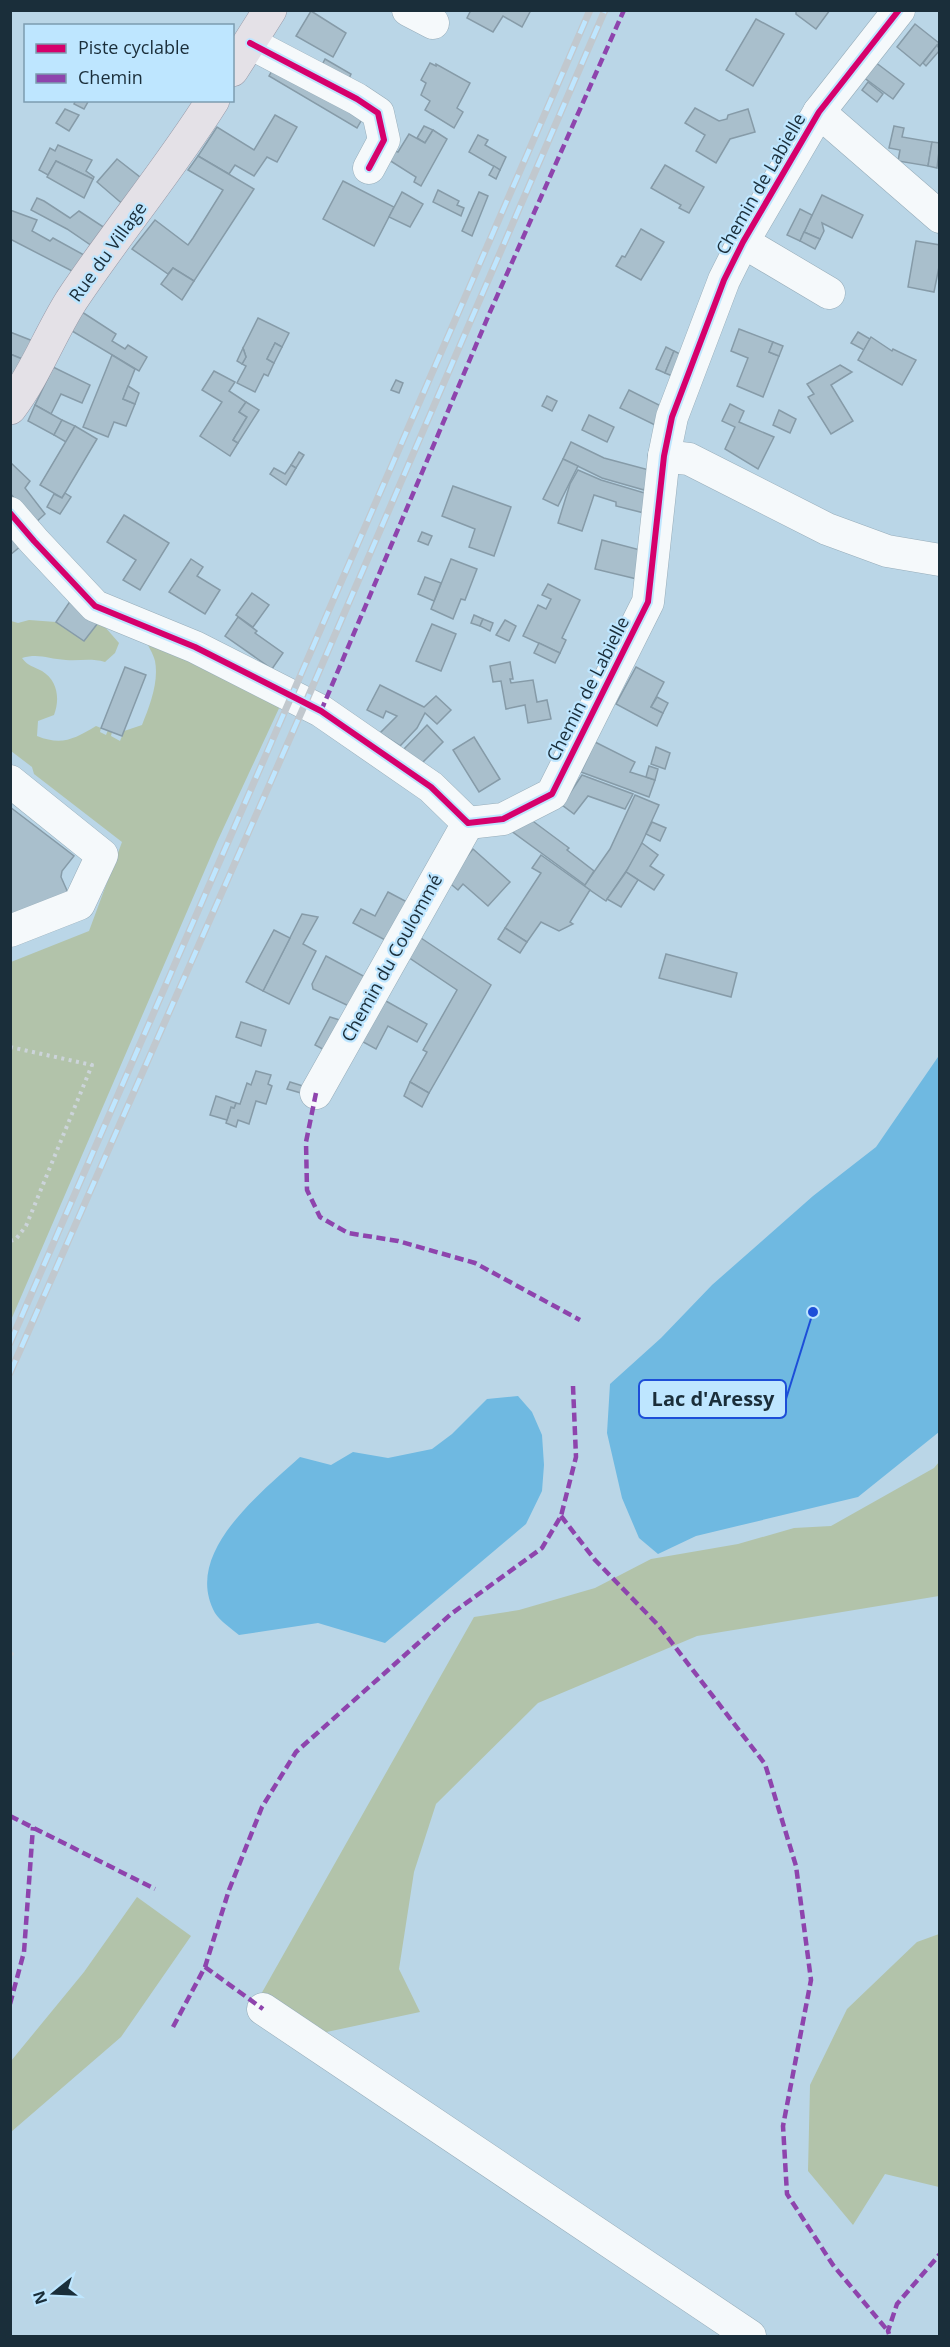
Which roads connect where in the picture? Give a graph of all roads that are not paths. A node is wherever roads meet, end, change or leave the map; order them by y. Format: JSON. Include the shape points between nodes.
{"nodes":[{"id":1,"x":270,"y":10,"type":"edge"},
{"id":2,"x":899,"y":10,"type":"edge"},
{"id":3,"x":250,"y":43,"type":"junction"},
{"id":4,"x":234,"y":67,"type":"edge"},
{"id":5,"x":212,"y":102,"type":"edge"},
{"id":6,"x":819,"y":112,"type":"junction"},
{"id":7,"x":369,"y":168,"type":"dead end"},
{"id":8,"x":939,"y":217,"type":"edge"},
{"id":9,"x":743,"y":242,"type":"junction"},
{"id":10,"x":828,"y":293,"type":"dead end"},
{"id":11,"x":10,"y":408,"type":"edge"},
{"id":12,"x":664,"y":456,"type":"junction"},
{"id":13,"x":10,"y":513,"type":"edge"},
{"id":14,"x":939,"y":560,"type":"edge"},
{"id":15,"x":10,"y":781,"type":"edge"},
{"id":16,"x":468,"y":823,"type":"junction"},
{"id":17,"x":10,"y":931,"type":"edge"},
{"id":18,"x":316,"y":1093,"type":"dead end"},
{"id":19,"x":263,"y":2009,"type":"dead end"},
{"id":20,"x":750,"y":2337,"type":"edge"}],
"edges":[{"from":1,"to":3,"type":"main road"},
{"from":2,"to":6,"type":"street","name":"Chemin de Labielle"},
{"from":3,"to":4,"type":"main road"},
{"from":3,"to":7,"type":"street","via":[[378,113],[384,140]]},
{"from":5,"to":11,"type":"main road","name":"Rue du Village","via":[[70,303],[26,387]]},
{"from":6,"to":8,"type":"street","name":"Chemin de Labielle"},
{"from":6,"to":9,"type":"street","name":"Chemin de Labielle"},
{"from":9,"to":10,"type":"street"},
{"from":9,"to":12,"type":"street","name":"Chemin de Labielle","via":[[724,280],[672,417]]},
{"from":12,"to":14,"type":"street","via":[[689,459],[827,529],[886,551]]},
{"from":12,"to":16,"type":"street","name":"Chemin de Labielle","via":[[648,602],[552,794],[503,819]]},
{"from":13,"to":16,"type":"street","via":[[95,606],[195,647],[321,711],[431,787]]},
{"from":15,"to":17,"type":"street","via":[[102,855],[79,904]]},
{"from":16,"to":18,"type":"street","name":"Chemin du Coulommé"},
{"from":19,"to":20,"type":"street"}]}
